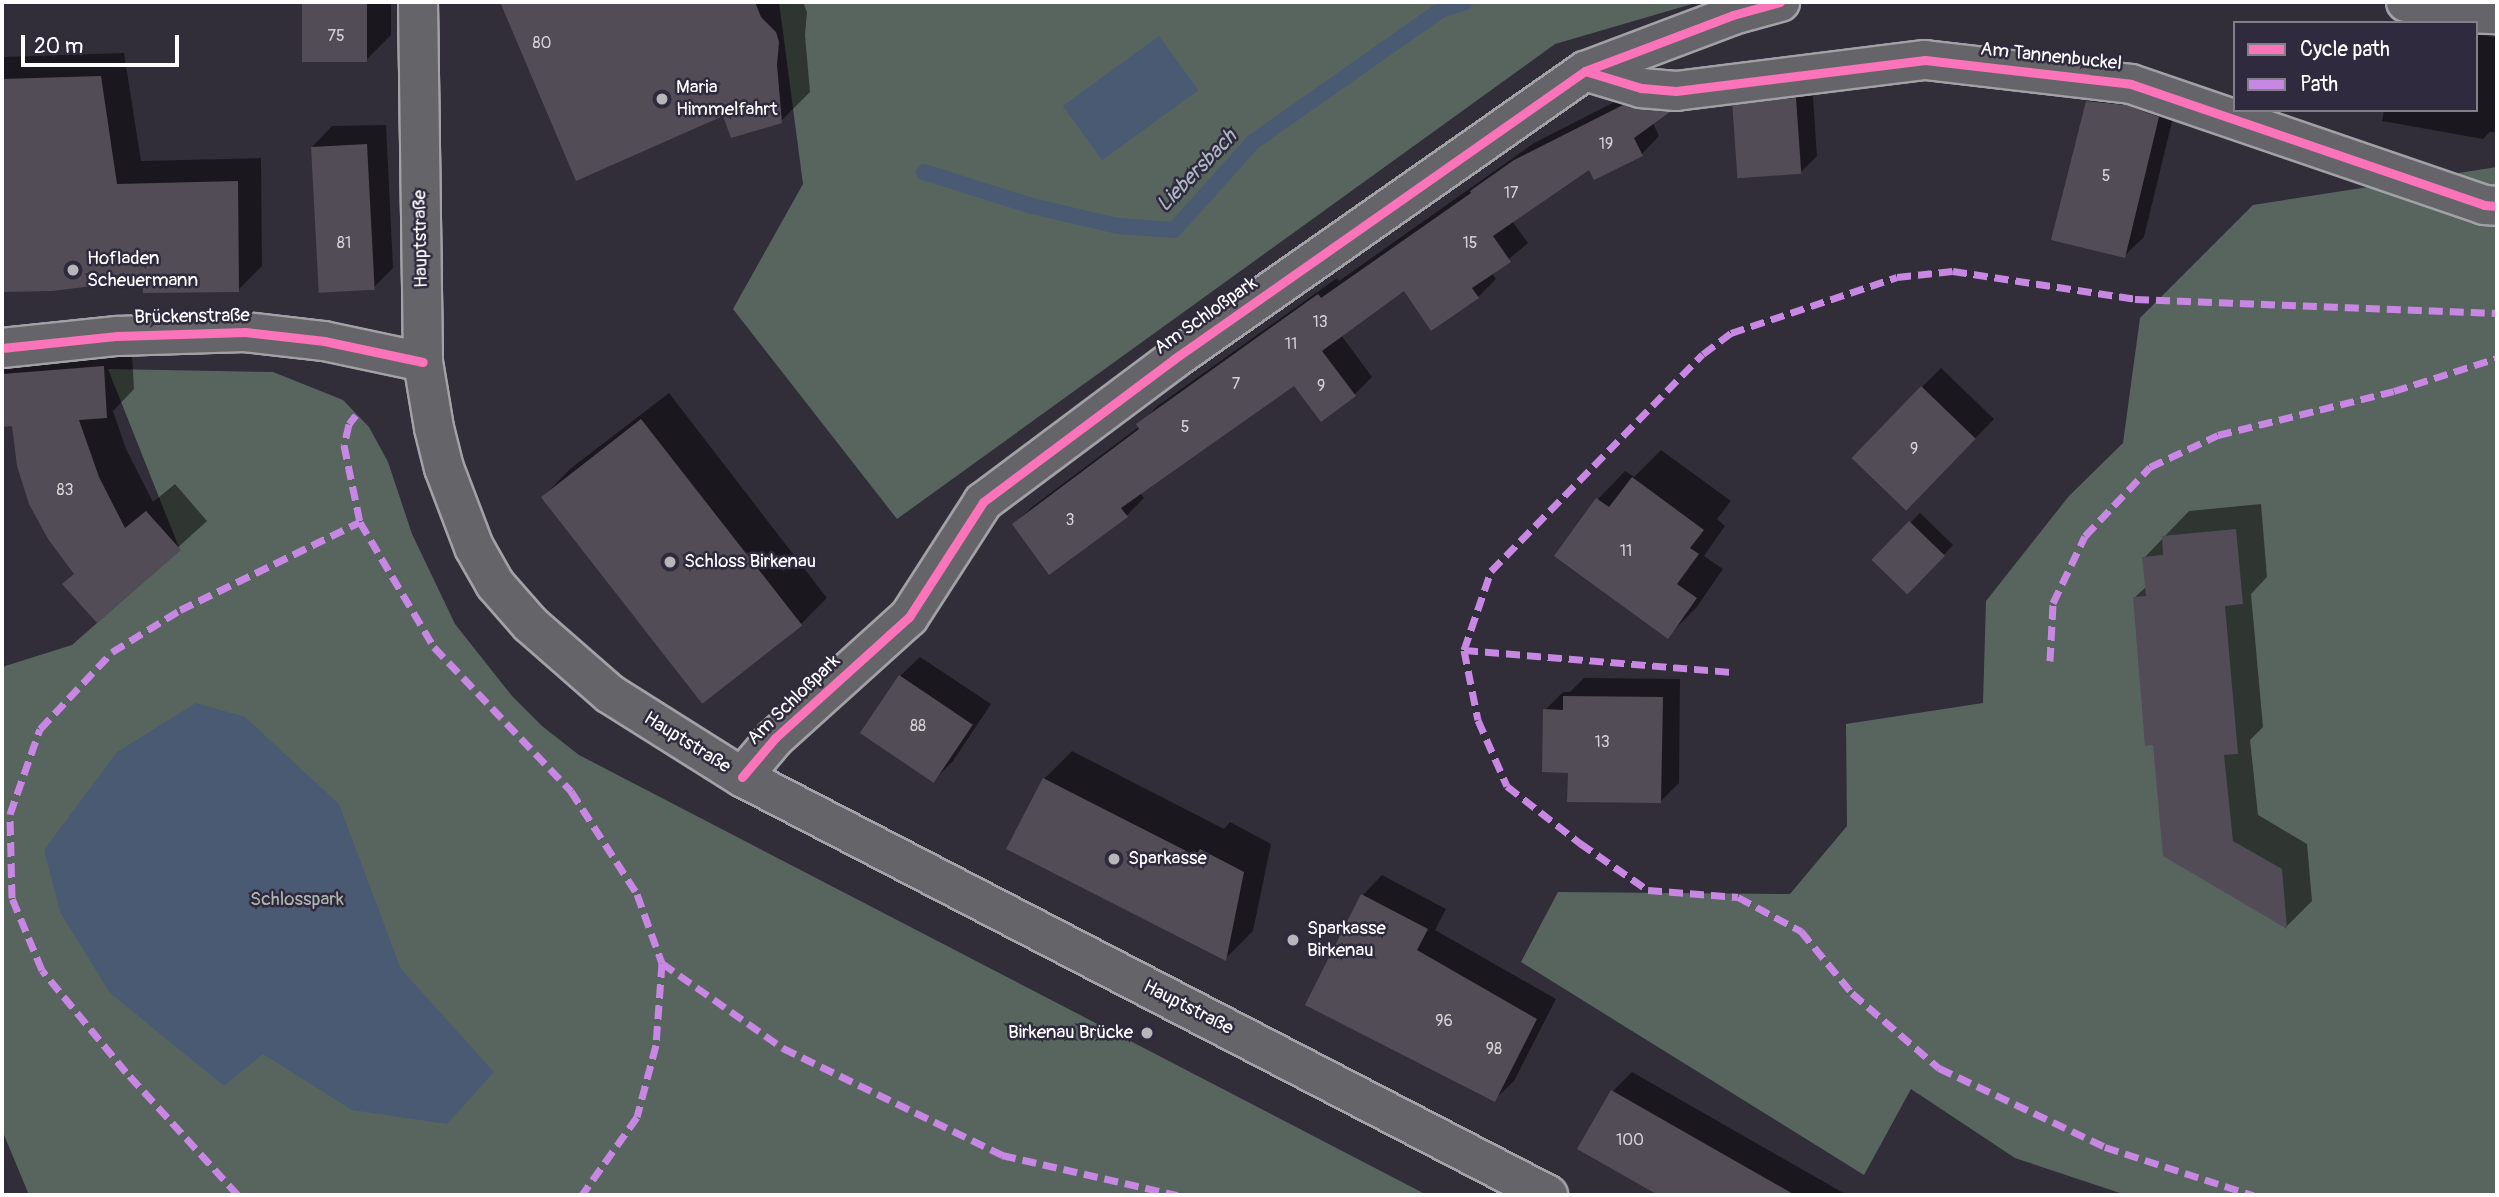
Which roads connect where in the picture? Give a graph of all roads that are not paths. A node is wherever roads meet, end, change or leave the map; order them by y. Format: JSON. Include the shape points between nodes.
{"nodes":[{"id":1,"x":418,"y":2,"type":"edge"},
{"id":2,"x":1780,"y":2,"type":"edge"},
{"id":3,"x":2406,"y":2,"type":"edge"},
{"id":4,"x":2497,"y":14,"type":"edge"},
{"id":5,"x":1585,"y":71,"type":"junction"},
{"id":6,"x":2497,"y":206,"type":"edge"},
{"id":7,"x":2,"y":348,"type":"edge"},
{"id":8,"x":423,"y":362,"type":"junction"},
{"id":9,"x":742,"y":777,"type":"junction"},
{"id":10,"x":1536,"y":1192,"type":"edge"}],
"edges":[{"from":1,"to":8,"type":"street","name":"Hauptstraße"},
{"from":2,"to":5,"type":"street","name":"Am Schloßpark","via":[[1732,15]]},
{"from":3,"to":4,"type":"street"},
{"from":5,"to":6,"type":"street","name":"Am Tannenbuckel","via":[[1641,88],[1676,91],[1925,60],[2131,84]]},
{"from":5,"to":9,"type":"street","name":"Am Schloßpark","via":[[1174,359],[983,502],[909,617],[775,738]]},
{"from":7,"to":8,"type":"street","name":"Brückenstraße","via":[[117,336],[245,332],[324,341]]},
{"from":8,"to":9,"type":"street","name":"Hauptstraße","via":[[444,468],[474,547],[495,584],[530,624],[611,694]]},
{"from":9,"to":10,"type":"street","name":"Hauptstraße"}]}
